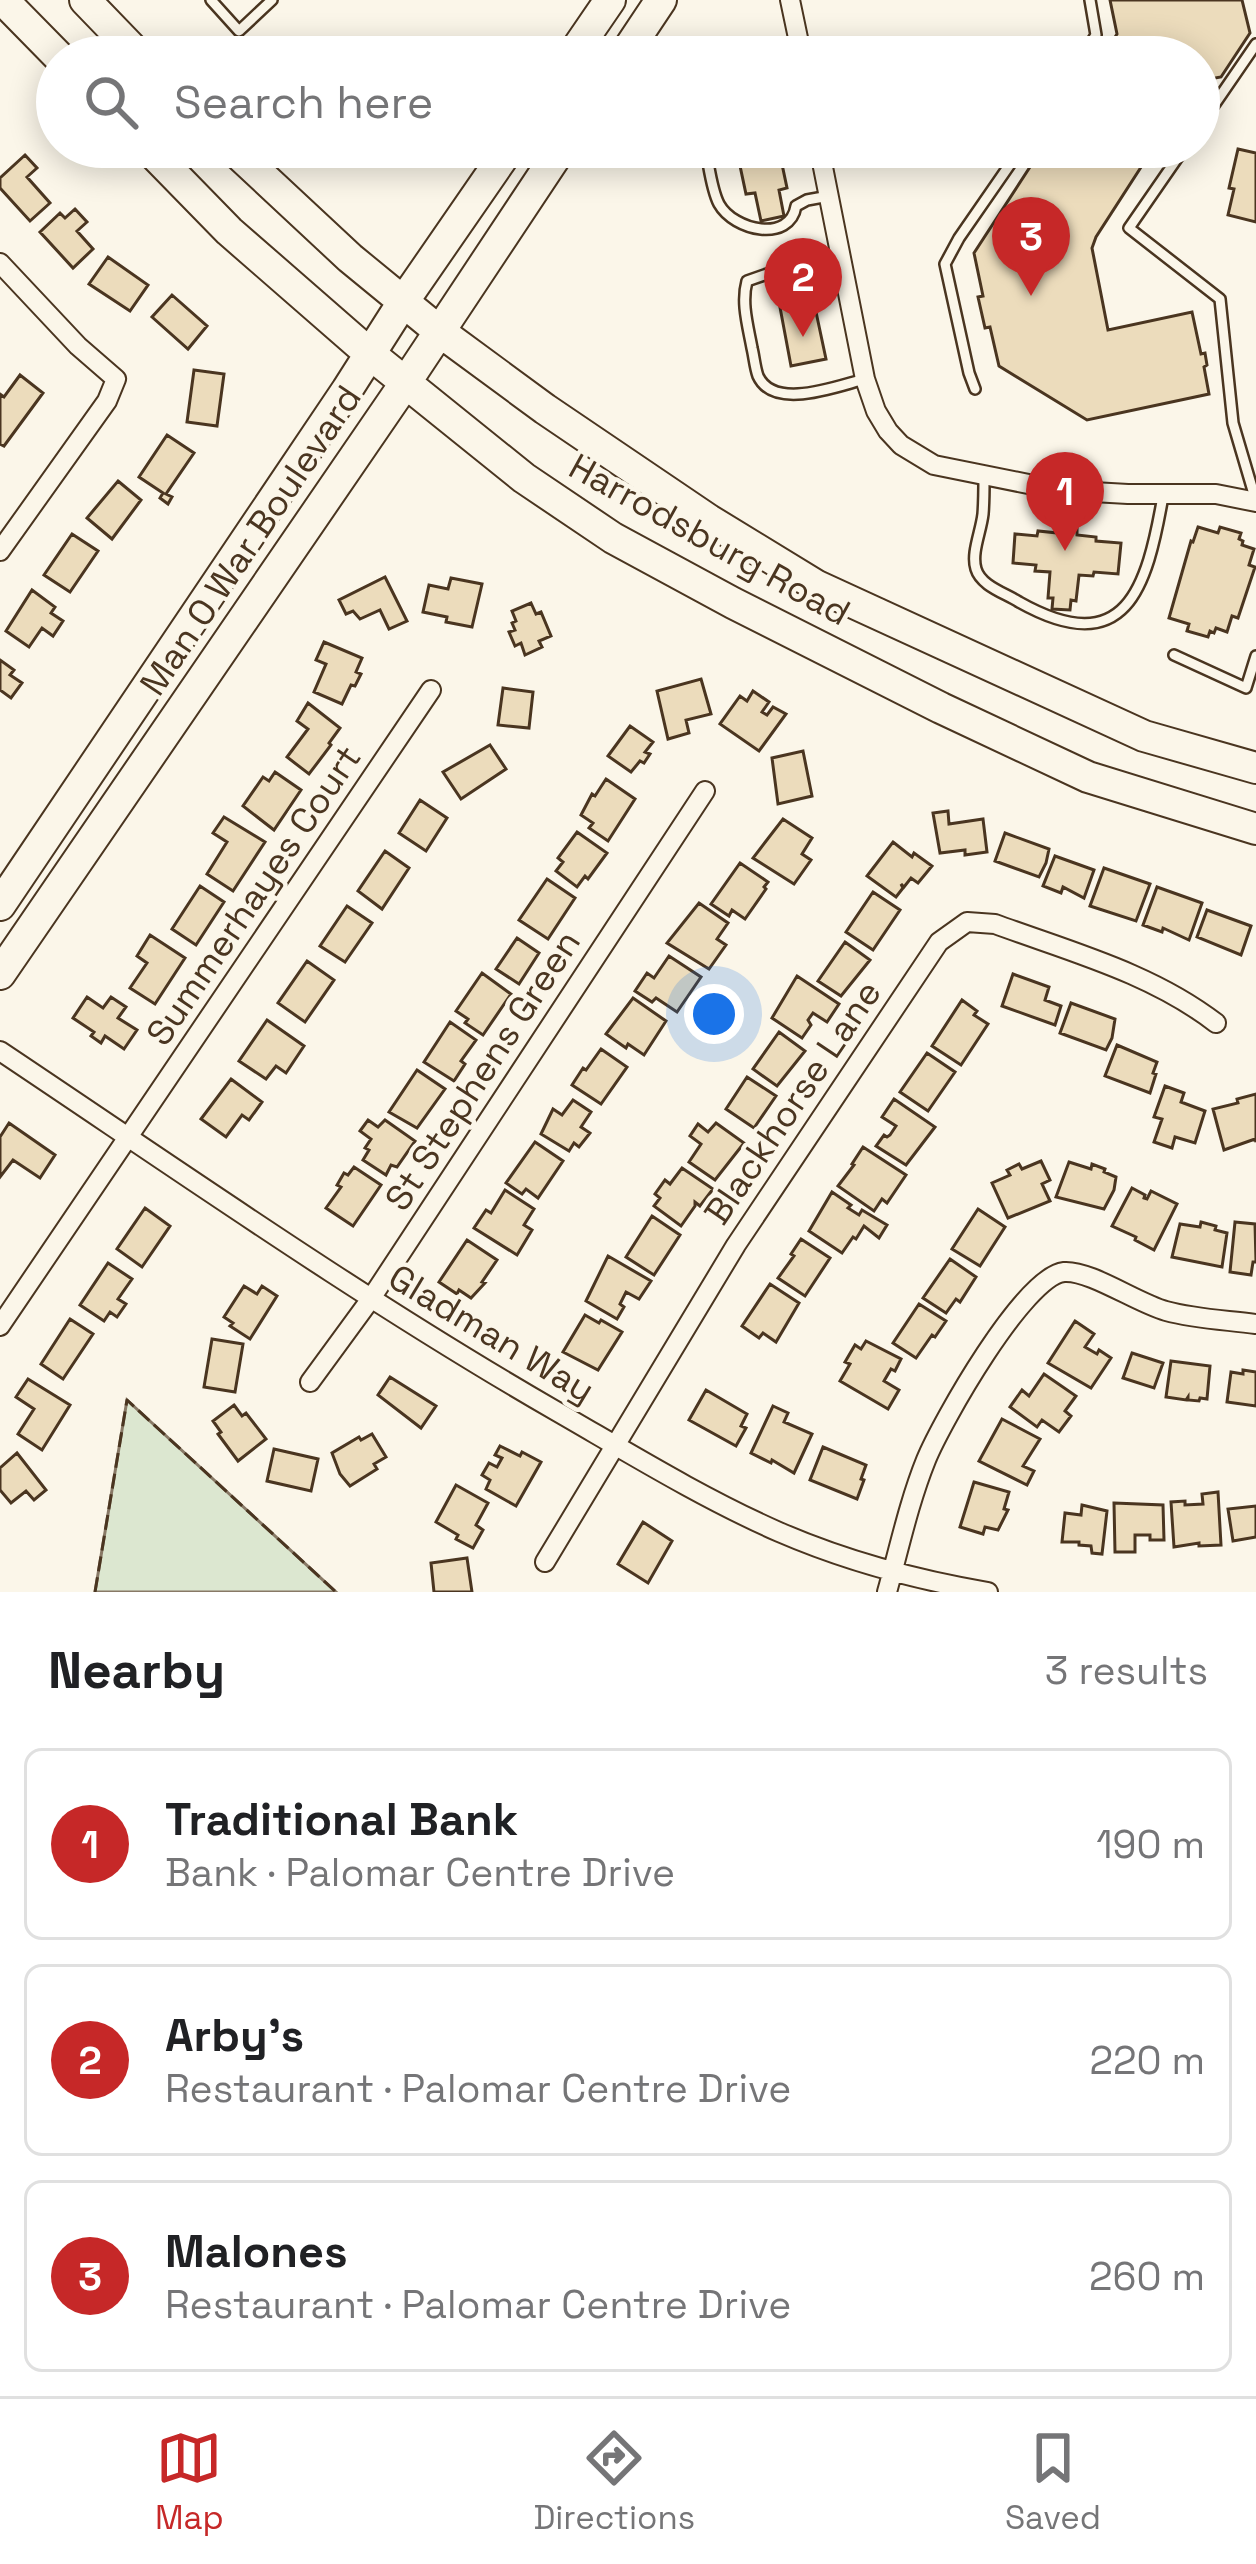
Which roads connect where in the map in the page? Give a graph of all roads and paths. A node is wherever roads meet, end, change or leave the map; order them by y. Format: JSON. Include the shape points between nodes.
{"nodes":[{"id":1,"x":4,"y":0,"type":"edge"},
{"id":2,"x":85,"y":0,"type":"edge"},
{"id":3,"x":211,"y":0,"type":"edge"},
{"id":4,"x":272,"y":0,"type":"edge"},
{"id":5,"x":610,"y":0,"type":"edge"},
{"id":6,"x":661,"y":0,"type":"edge"},
{"id":7,"x":790,"y":0,"type":"edge"},
{"id":8,"x":1090,"y":0,"type":"edge"},
{"id":9,"x":39,"y":36,"type":"edge"},
{"id":10,"x":120,"y":36,"type":"edge"},
{"id":11,"x":586,"y":36,"type":"edge"},
{"id":12,"x":637,"y":36,"type":"edge"},
{"id":13,"x":798,"y":36,"type":"edge"},
{"id":14,"x":1095,"y":36,"type":"edge"},
{"id":15,"x":1256,"y":44,"type":"edge"},
{"id":16,"x":1220,"y":96,"type":"edge"},
{"id":17,"x":168,"y":168,"type":"edge"},
{"id":18,"x":254,"y":168,"type":"edge"},
{"id":19,"x":496,"y":168,"type":"edge"},
{"id":20,"x":548,"y":168,"type":"edge"},
{"id":21,"x":710,"y":168,"type":"edge"},
{"id":22,"x":824,"y":168,"type":"edge"},
{"id":23,"x":1007,"y":168,"type":"edge"},
{"id":24,"x":1170,"y":168,"type":"edge"},
{"id":25,"x":830,"y":196,"type":"junction"},
{"id":26,"x":842,"y":262,"type":"junction"},
{"id":27,"x":0,"y":263,"type":"edge"},
{"id":28,"x":403,"y":302,"type":"junction"},
{"id":29,"x":439,"y":332,"type":"junction"},
{"id":30,"x":370,"y":354,"type":"junction"},
{"id":31,"x":865,"y":380,"type":"junction"},
{"id":32,"x":406,"y":382,"type":"junction"},
{"id":33,"x":975,"y":389,"type":"dead end"},
{"id":34,"x":984,"y":477,"type":"junction"},
{"id":35,"x":1164,"y":493,"type":"junction"},
{"id":36,"x":1256,"y":502,"type":"edge"},
{"id":37,"x":0,"y":551,"type":"edge"},
{"id":38,"x":1174,"y":655,"type":"dead end"},
{"id":39,"x":1256,"y":656,"type":"edge"},
{"id":40,"x":431,"y":690,"type":"dead end"},
{"id":41,"x":1256,"y":768,"type":"edge"},
{"id":42,"x":705,"y":791,"type":"dead end"},
{"id":43,"x":1256,"y":830,"type":"edge"},
{"id":44,"x":0,"y":905,"type":"edge"},
{"id":45,"x":0,"y":974,"type":"edge"},
{"id":46,"x":1216,"y":1023,"type":"dead end"},
{"id":47,"x":0,"y":1051,"type":"edge"},
{"id":48,"x":130,"y":1137,"type":"junction"},
{"id":49,"x":370,"y":1300,"type":"junction"},
{"id":50,"x":1256,"y":1324,"type":"edge"},
{"id":51,"x":0,"y":1326,"type":"edge"},
{"id":52,"x":310,"y":1382,"type":"dead end"},
{"id":53,"x":615,"y":1445,"type":"junction"},
{"id":54,"x":545,"y":1562,"type":"dead end"},
{"id":55,"x":892,"y":1572,"type":"junction"},
{"id":56,"x":887,"y":1592,"type":"edge"},
{"id":57,"x":988,"y":1592,"type":"edge"}],
"edges":[{"from":1,"to":9,"type":"main road"},
{"from":2,"to":10,"type":"main road"},
{"from":3,"to":4,"type":"lane","via":[[239,31]]},
{"from":5,"to":11,"type":"main road"},
{"from":6,"to":12,"type":"main road"},
{"from":7,"to":13,"type":"street"},
{"from":8,"to":14,"type":"lane"},
{"from":15,"to":16,"type":"lane"},
{"from":17,"to":30,"type":"main road","name":"Harrodsburg Road"},
{"from":18,"to":28,"type":"main road","name":"Harrodsburg Road"},
{"from":19,"to":28,"type":"main road","name":"Man O War Boulevard"},
{"from":20,"to":29,"type":"main road","name":"Man O War Boulevard"},
{"from":21,"to":25,"type":"lane","via":[[730,218],[761,230],[787,224],[807,200]]},
{"from":22,"to":25,"type":"street"},
{"from":23,"to":33,"type":"lane","via":[[945,264]]},
{"from":24,"to":36,"type":"lane","via":[[1129,228],[1220,299],[1234,423]]},
{"from":25,"to":26,"type":"street"},
{"from":26,"to":31,"type":"street"},
{"from":26,"to":31,"type":"lane","via":[[747,281],[746,315],[759,378],[770,390],[807,393]]},
{"from":27,"to":37,"type":"street","via":[[116,379]]},
{"from":28,"to":29,"type":"main road","name":"Harrodsburg Road"},
{"from":28,"to":30,"type":"main road","name":"Man O War Boulevard"},
{"from":29,"to":32,"type":"main road","name":"Man O War Boulevard"},
{"from":29,"to":41,"type":"main road","name":"Harrodsburg Road","via":[[817,586],[1144,736]]},
{"from":30,"to":32,"type":"main road","name":"Harrodsburg Road"},
{"from":30,"to":44,"type":"main road","name":"Man O War Boulevard"},
{"from":31,"to":34,"type":"street","via":[[901,445],[934,465]]},
{"from":32,"to":43,"type":"main road","name":"Harrodsburg Road","via":[[524,478],[733,603],[1088,777]]},
{"from":32,"to":45,"type":"main road","name":"Man O War Boulevard"},
{"from":34,"to":35,"type":"street","via":[[1089,493]]},
{"from":34,"to":35,"type":"lane","via":[[974,564],[980,580],[1080,625],[1120,614],[1130,603]]},
{"from":35,"to":36,"type":"street"},
{"from":38,"to":39,"type":"lane","via":[[1246,688]]},
{"from":40,"to":48,"type":"street","name":"Summerhayes Court"},
{"from":42,"to":49,"type":"street","name":"St Stephens Green"},
{"from":46,"to":53,"type":"street","name":"Blackhorse Lane","via":[[1156,983],[994,924],[956,928],[736,1245]]},
{"from":47,"to":48,"type":"street","name":"Gladman Way"},
{"from":48,"to":49,"type":"street","name":"Gladman Way"},
{"from":48,"to":51,"type":"street","name":"Summerhayes Court"},
{"from":49,"to":52,"type":"street","name":"St Stephens Green"},
{"from":49,"to":53,"type":"street","name":"Gladman Way"},
{"from":50,"to":55,"type":"street","via":[[1164,1310],[1078,1274],[1042,1282],[938,1433]]},
{"from":53,"to":54,"type":"street","name":"Blackhorse Lane"},
{"from":53,"to":55,"type":"street","name":"Gladman Way","via":[[765,1526]]},
{"from":55,"to":56,"type":"street"},
{"from":55,"to":57,"type":"street","name":"Gladman Way"}]}
